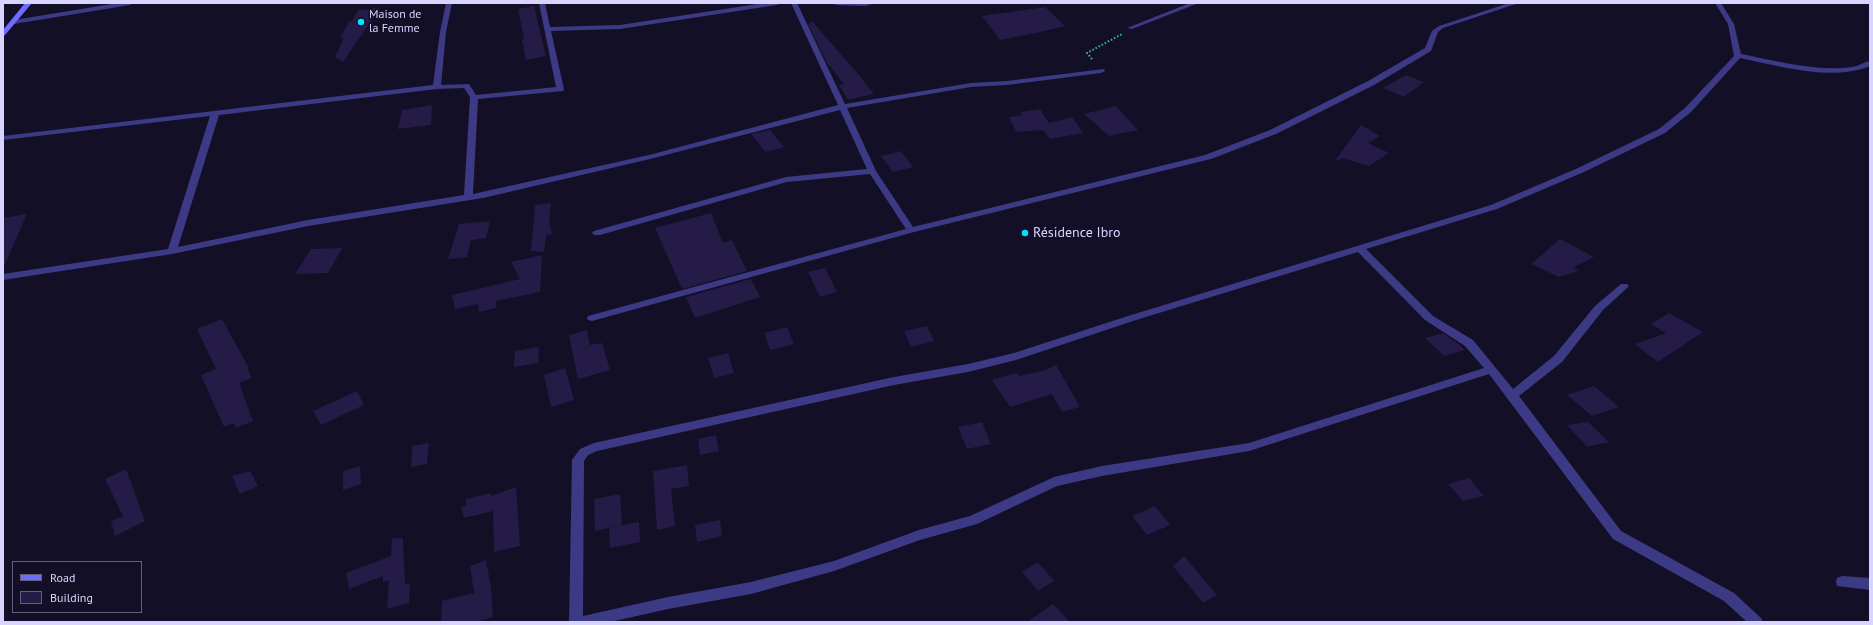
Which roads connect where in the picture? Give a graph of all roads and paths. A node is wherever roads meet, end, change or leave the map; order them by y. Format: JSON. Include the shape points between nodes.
{"nodes":[{"id":1,"x":29,"y":3,"type":"edge"},
{"id":2,"x":130,"y":3,"type":"edge"},
{"id":3,"x":449,"y":3,"type":"edge"},
{"id":4,"x":542,"y":3,"type":"edge"},
{"id":5,"x":777,"y":3,"type":"edge"},
{"id":6,"x":794,"y":3,"type":"edge"},
{"id":7,"x":836,"y":3,"type":"edge"},
{"id":8,"x":873,"y":3,"type":"edge"},
{"id":9,"x":1196,"y":3,"type":"edge"},
{"id":10,"x":1516,"y":3,"type":"edge"},
{"id":11,"x":1718,"y":3,"type":"edge"},
{"id":12,"x":14,"y":22,"type":"junction"},
{"id":13,"x":1130,"y":28,"type":"joint"},
{"id":14,"x":548,"y":30,"type":"junction"},
{"id":15,"x":3,"y":34,"type":"edge"},
{"id":16,"x":1738,"y":56,"type":"junction"},
{"id":17,"x":1870,"y":63,"type":"edge"},
{"id":18,"x":1101,"y":71,"type":"joint"},
{"id":19,"x":437,"y":87,"type":"junction"},
{"id":20,"x":474,"y":97,"type":"junction"},
{"id":21,"x":841,"y":107,"type":"junction"},
{"id":22,"x":215,"y":114,"type":"junction"},
{"id":23,"x":3,"y":138,"type":"edge"},
{"id":24,"x":872,"y":171,"type":"junction"},
{"id":25,"x":468,"y":197,"type":"junction"},
{"id":26,"x":911,"y":230,"type":"junction"},
{"id":27,"x":597,"y":233,"type":"dead end"},
{"id":28,"x":1360,"y":248,"type":"junction"},
{"id":29,"x":172,"y":251,"type":"junction"},
{"id":30,"x":3,"y":277,"type":"edge"},
{"id":31,"x":1624,"y":286,"type":"dead end"},
{"id":32,"x":592,"y":318,"type":"dead end"},
{"id":33,"x":1492,"y":370,"type":"junction"},
{"id":34,"x":1512,"y":395,"type":"junction"},
{"id":35,"x":1842,"y":582,"type":"dead end"},
{"id":36,"x":1870,"y":584,"type":"edge"},
{"id":37,"x":576,"y":622,"type":"edge"},
{"id":38,"x":583,"y":622,"type":"edge"},
{"id":39,"x":1756,"y":622,"type":"edge"}],
"edges":[{"from":1,"to":12,"type":"main road"},
{"from":2,"to":12,"type":"street"},
{"from":3,"to":19,"type":"street"},
{"from":4,"to":14,"type":"street"},
{"from":5,"to":14,"type":"street","via":[[620,27]]},
{"from":6,"to":21,"type":"street"},
{"from":7,"to":8,"type":"street"},
{"from":9,"to":13,"type":"street"},
{"from":10,"to":26,"type":"street","via":[[1441,27],[1435,31],[1428,49],[1371,83],[1273,132],[1208,158]]},
{"from":11,"to":16,"type":"street","via":[[1732,24]]},
{"from":12,"to":15,"type":"main road"},
{"from":13,"to":18,"type":"path","via":[[1087,53]]},
{"from":14,"to":20,"type":"street","via":[[560,89]]},
{"from":16,"to":17,"type":"street","via":[[1834,71]]},
{"from":16,"to":28,"type":"street","via":[[1688,110],[1662,131],[1581,170],[1494,207]]},
{"from":18,"to":21,"type":"street","via":[[971,85]]},
{"from":19,"to":20,"type":"street","via":[[466,86]]},
{"from":19,"to":22,"type":"street"},
{"from":20,"to":25,"type":"street"},
{"from":21,"to":24,"type":"street"},
{"from":21,"to":25,"type":"street","via":[[650,156]]},
{"from":22,"to":23,"type":"street"},
{"from":22,"to":29,"type":"street"},
{"from":24,"to":26,"type":"street"},
{"from":24,"to":27,"type":"street","via":[[786,180]]},
{"from":25,"to":29,"type":"street","via":[[308,223]]},
{"from":26,"to":32,"type":"street"},
{"from":28,"to":33,"type":"street","via":[[1429,318],[1469,343]]},
{"from":28,"to":37,"type":"street","via":[[1009,358],[594,447],[584,452],[578,460]]},
{"from":29,"to":30,"type":"street"},
{"from":31,"to":34,"type":"street","via":[[1599,308],[1558,359]]},
{"from":33,"to":34,"type":"street"},
{"from":33,"to":38,"type":"street","via":[[1249,447],[1102,471],[1054,482],[973,520],[919,535],[834,566],[751,588]]},
{"from":34,"to":39,"type":"street","via":[[1617,535],[1729,597]]},
{"from":35,"to":36,"type":"street"}]}
